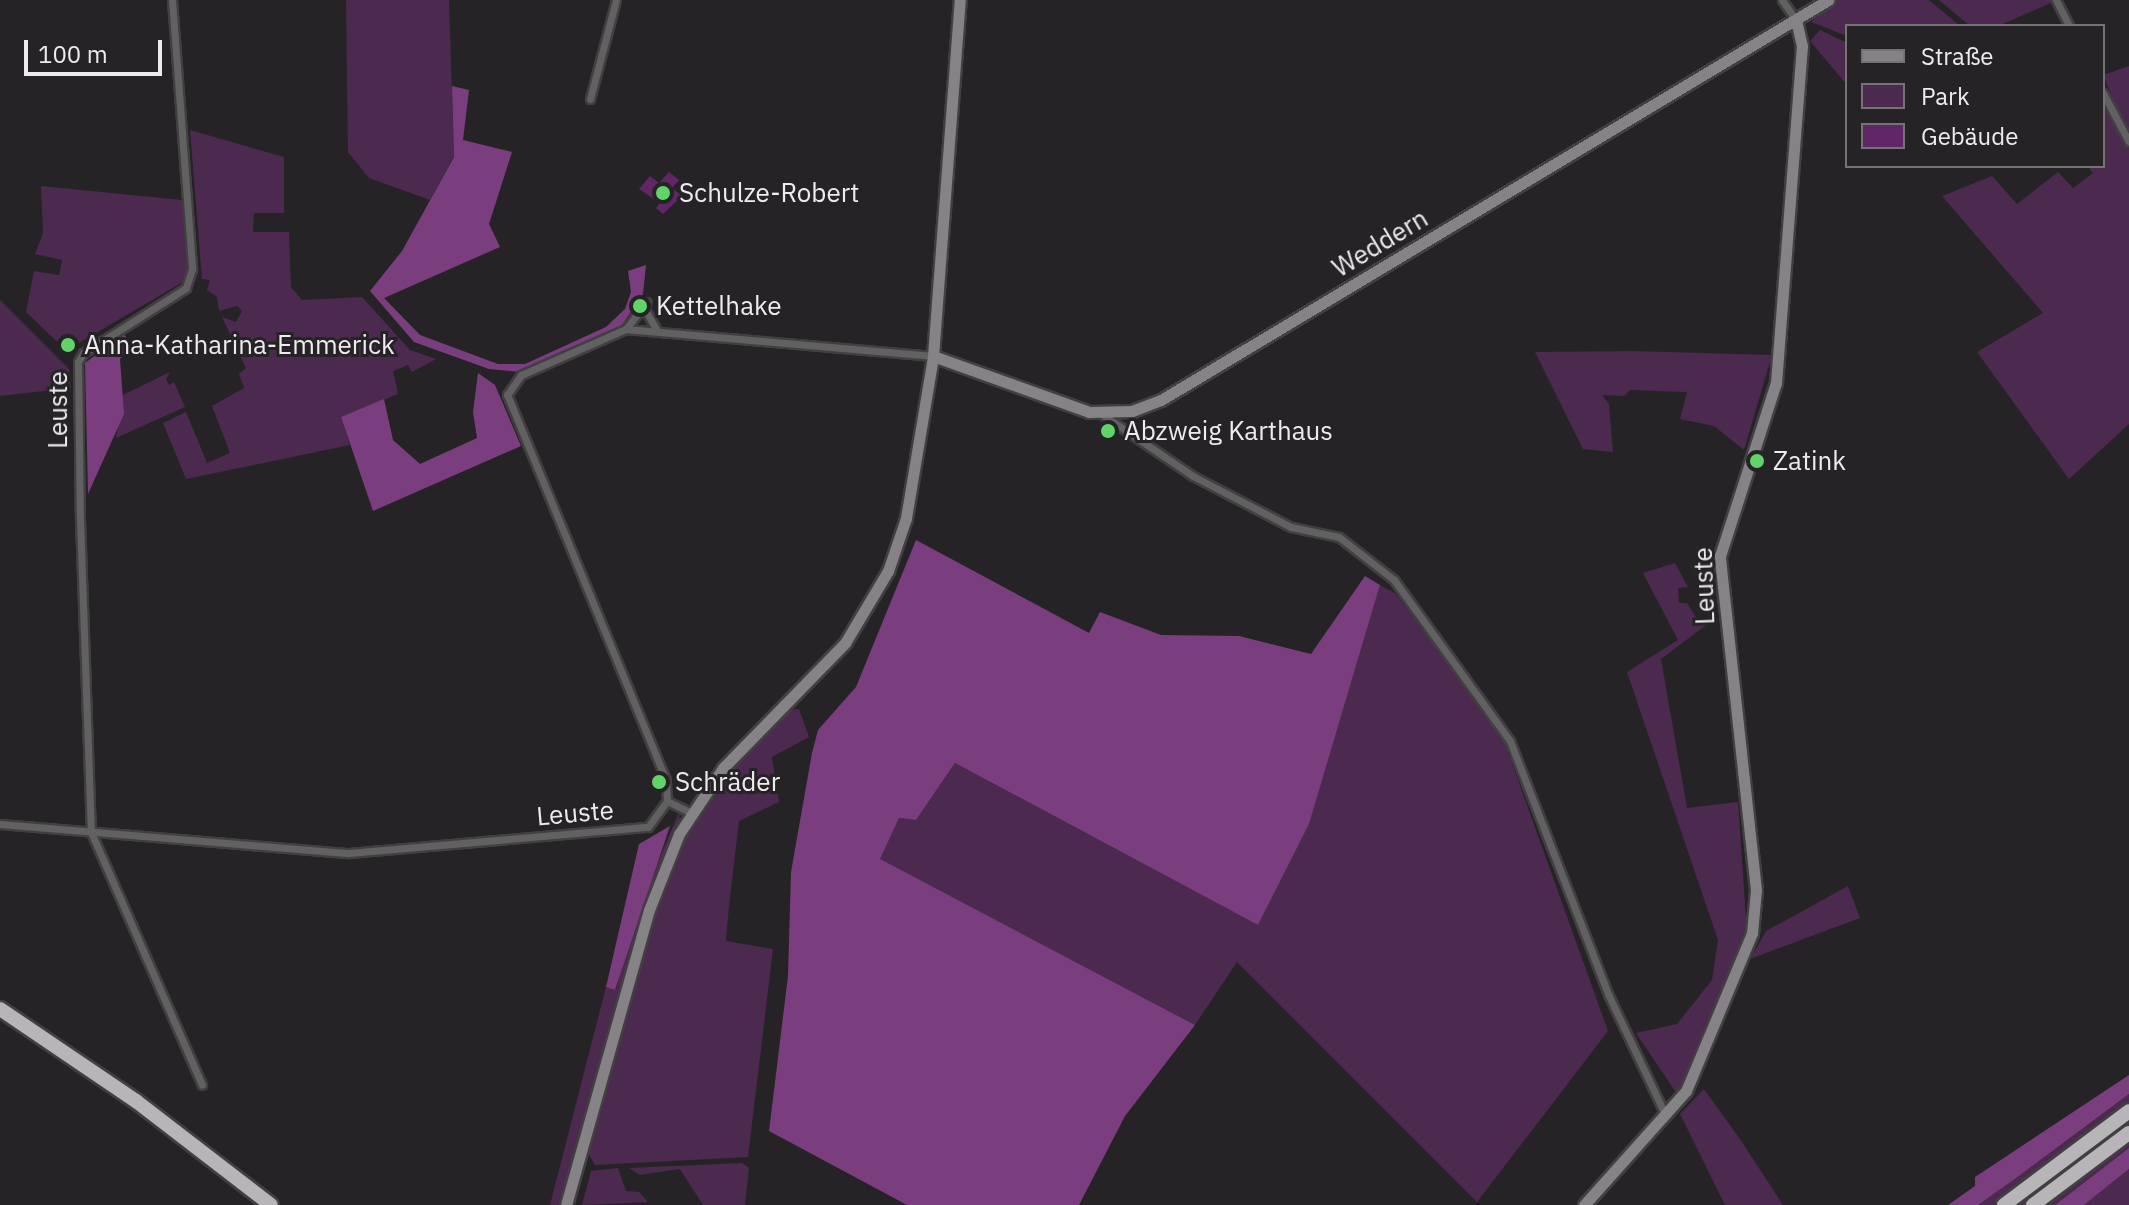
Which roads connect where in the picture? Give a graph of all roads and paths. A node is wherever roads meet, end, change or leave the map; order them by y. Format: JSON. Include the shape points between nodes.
{"nodes":[{"id":1,"x":172,"y":0,"type":"edge"},
{"id":2,"x":616,"y":0,"type":"edge"},
{"id":3,"x":960,"y":0,"type":"edge"},
{"id":4,"x":1782,"y":0,"type":"edge"},
{"id":5,"x":1828,"y":0,"type":"edge"},
{"id":6,"x":2056,"y":0,"type":"edge"},
{"id":7,"x":1796,"y":20,"type":"junction"},
{"id":8,"x":2068,"y":24,"type":"edge"},
{"id":9,"x":2105,"y":97,"type":"edge"},
{"id":10,"x":590,"y":99,"type":"dead end"},
{"id":11,"x":2129,"y":142,"type":"edge"},
{"id":12,"x":626,"y":329,"type":"junction"},
{"id":13,"x":656,"y":329,"type":"junction"},
{"id":14,"x":933,"y":356,"type":"junction"},
{"id":15,"x":1103,"y":415,"type":"junction"},
{"id":16,"x":667,"y":801,"type":"junction"},
{"id":17,"x":692,"y":813,"type":"junction"},
{"id":18,"x":0,"y":824,"type":"edge"},
{"id":19,"x":91,"y":832,"type":"junction"},
{"id":20,"x":0,"y":1009,"type":"edge"},
{"id":21,"x":202,"y":1085,"type":"dead end"},
{"id":22,"x":2129,"y":1111,"type":"edge"},
{"id":23,"x":1666,"y":1116,"type":"junction"},
{"id":24,"x":2129,"y":1133,"type":"edge"},
{"id":25,"x":271,"y":1205,"type":"edge"},
{"id":26,"x":566,"y":1205,"type":"edge"},
{"id":27,"x":1584,"y":1205,"type":"edge"},
{"id":28,"x":2004,"y":1205,"type":"edge"},
{"id":29,"x":2033,"y":1205,"type":"edge"}],
"edges":[{"from":1,"to":19,"type":"street","name":"Leuste","via":[[192,269],[186,288],[78,362]]},
{"from":2,"to":10,"type":"street"},
{"from":3,"to":14,"type":"street"},
{"from":4,"to":7,"type":"street","name":"Leuste"},
{"from":5,"to":7,"type":"street","name":"Weddern"},
{"from":6,"to":8,"type":"street"},
{"from":7,"to":15,"type":"street","name":"Weddern","via":[[1161,400]]},
{"from":7,"to":23,"type":"street","name":"Leuste","via":[[1802,46],[1776,383],[1720,556],[1756,890],[1752,933],[1693,1077]]},
{"from":9,"to":11,"type":"street"},
{"from":12,"to":13,"type":"street"},
{"from":12,"to":13,"type":"street","via":[[645,305]]},
{"from":12,"to":16,"type":"street","via":[[521,375],[507,395],[666,780]]},
{"from":13,"to":14,"type":"street"},
{"from":14,"to":15,"type":"street"},
{"from":14,"to":17,"type":"street","via":[[914,489],[888,571],[845,643],[723,768]]},
{"from":15,"to":23,"type":"street","via":[[1193,476],[1291,527],[1339,537],[1394,580],[1510,741],[1608,994]]},
{"from":16,"to":17,"type":"street"},
{"from":16,"to":19,"type":"street","name":"Leuste","via":[[640,830],[383,852]]},
{"from":17,"to":26,"type":"street","via":[[653,897]]},
{"from":18,"to":19,"type":"street","name":"Leuste"},
{"from":19,"to":21,"type":"street","name":"Leuste"},
{"from":20,"to":25,"type":"highway","via":[[136,1101]]},
{"from":22,"to":28,"type":"highway"},
{"from":23,"to":27,"type":"street","name":"Leuste"},
{"from":24,"to":29,"type":"highway"}]}
